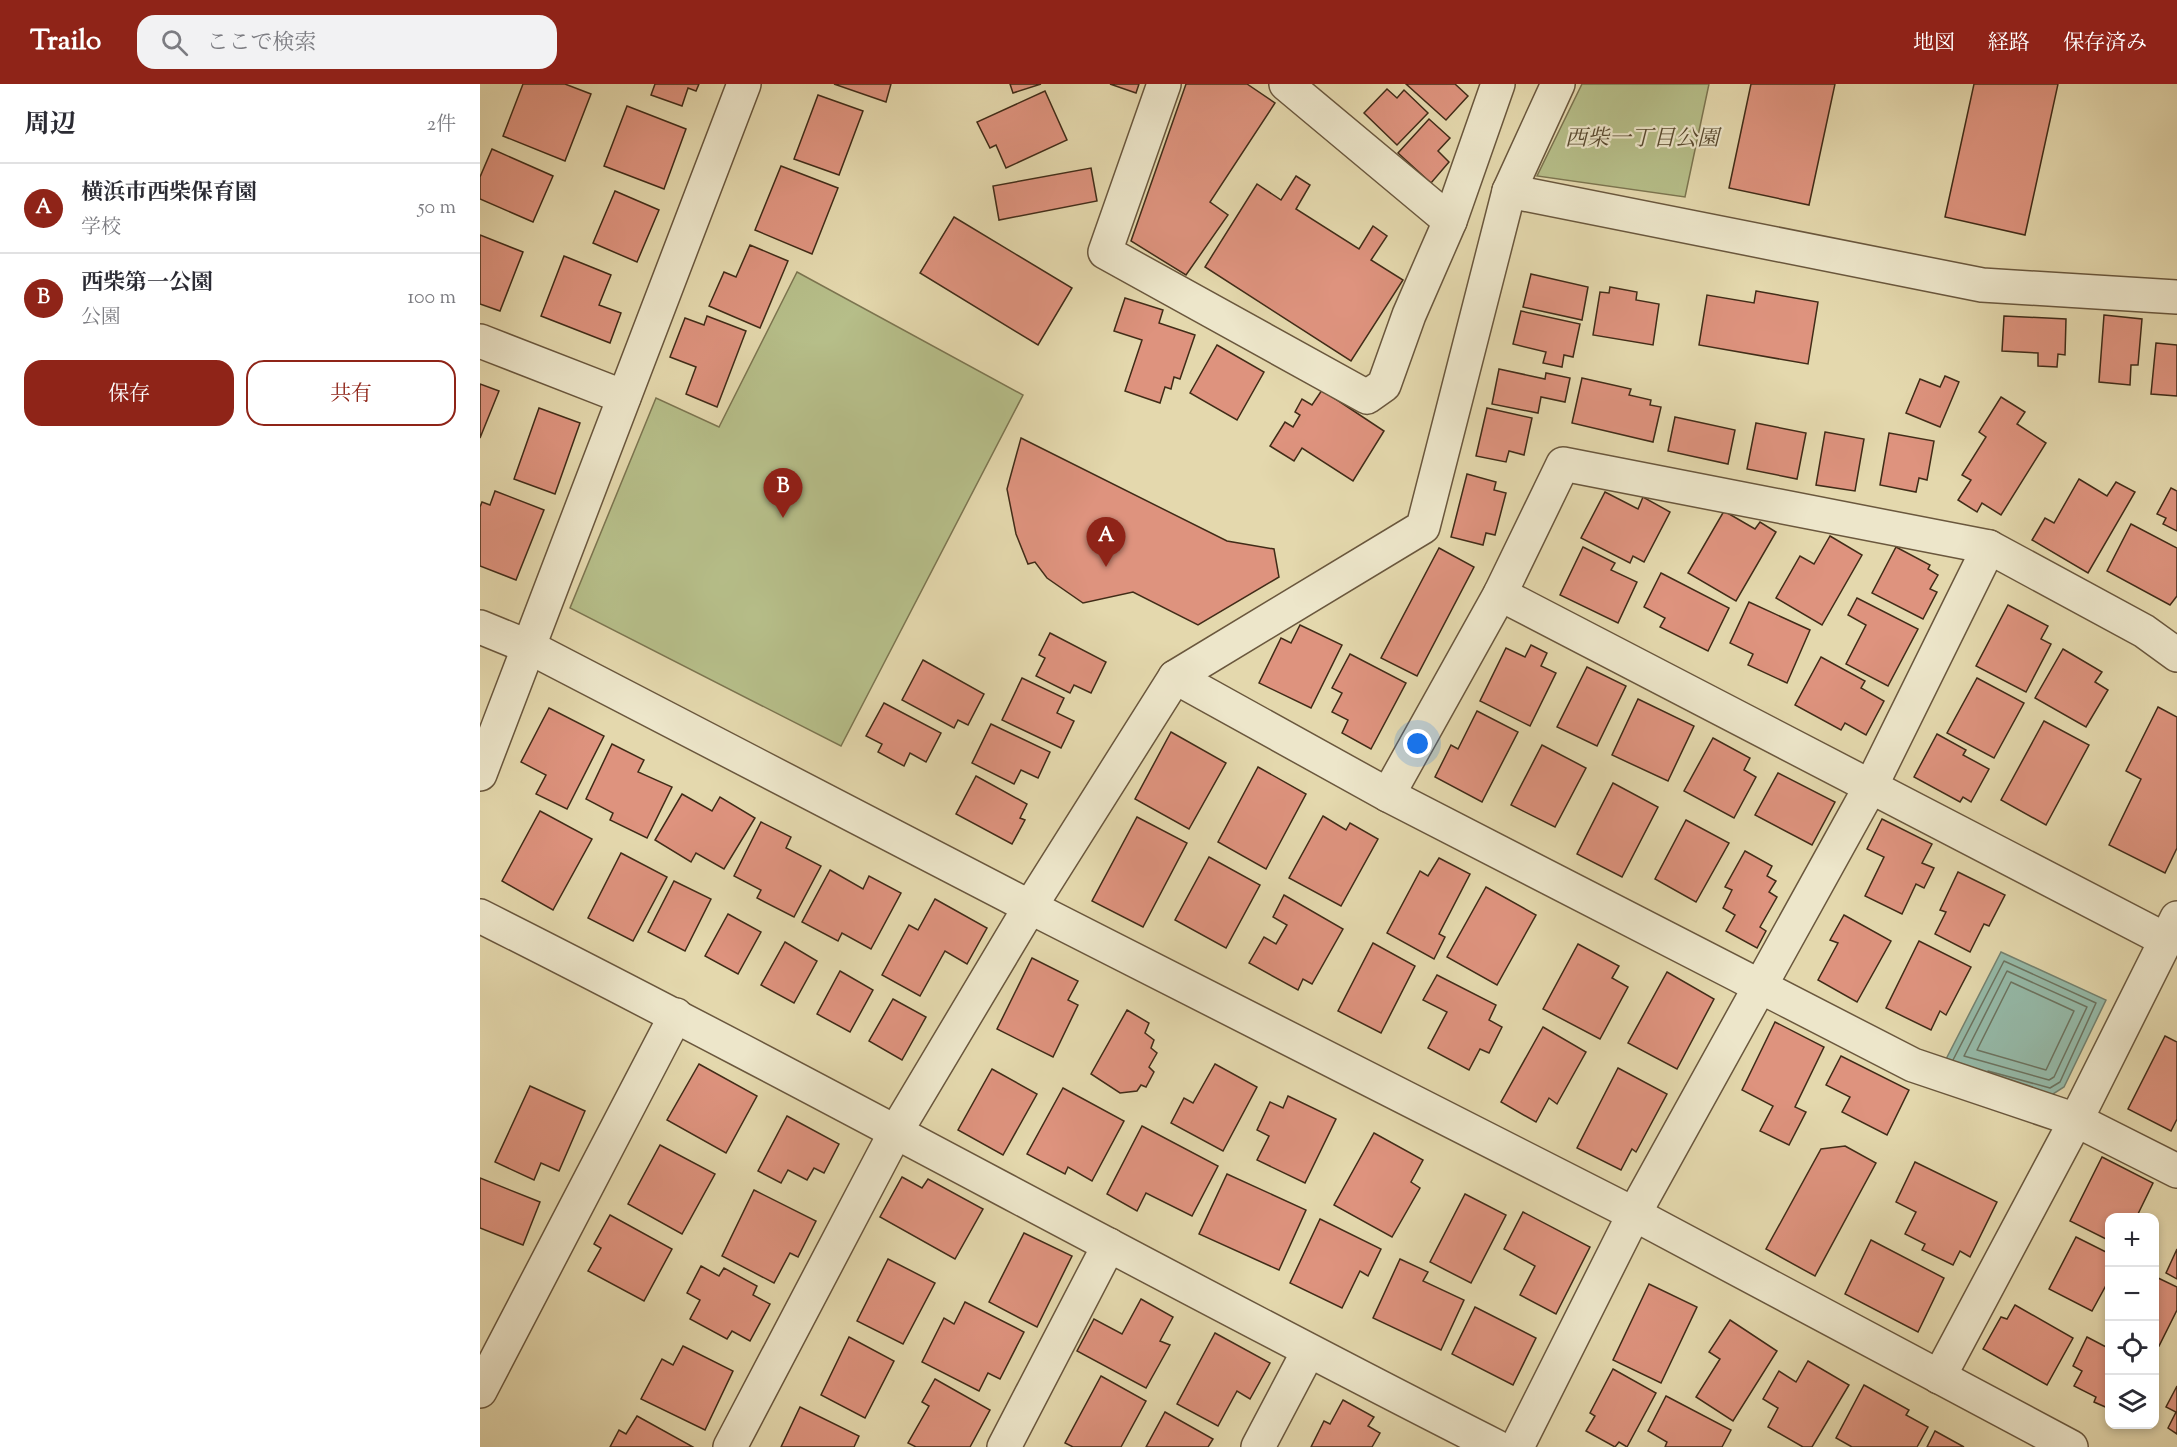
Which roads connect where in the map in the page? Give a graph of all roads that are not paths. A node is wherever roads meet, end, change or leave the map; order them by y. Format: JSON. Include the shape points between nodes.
{"nodes":[{"id":1,"x":744,"y":84,"type":"edge"},
{"id":2,"x":1164,"y":84,"type":"edge"},
{"id":3,"x":1286,"y":84,"type":"edge"},
{"id":4,"x":1498,"y":84,"type":"edge"},
{"id":5,"x":1558,"y":84,"type":"edge"},
{"id":6,"x":1509,"y":191,"type":"junction"},
{"id":7,"x":1450,"y":220,"type":"junction"},
{"id":8,"x":2177,"y":297,"type":"edge"},
{"id":9,"x":480,"y":341,"type":"edge"},
{"id":10,"x":624,"y":397,"type":"junction"},
{"id":11,"x":1989,"y":548,"type":"junction"},
{"id":12,"x":1500,"y":594,"type":"junction"},
{"id":13,"x":480,"y":627,"type":"edge"},
{"id":14,"x":529,"y":647,"type":"junction"},
{"id":15,"x":2177,"y":655,"type":"edge"},
{"id":16,"x":1175,"y":677,"type":"junction"},
{"id":17,"x":480,"y":774,"type":"edge"},
{"id":18,"x":1870,"y":786,"type":"junction"},
{"id":19,"x":1388,"y":795,"type":"junction"},
{"id":20,"x":1030,"y":907,"type":"junction"},
{"id":21,"x":480,"y":916,"type":"edge"},
{"id":22,"x":2172,"y":929,"type":"edge"},
{"id":23,"x":1760,"y":986,"type":"junction"},
{"id":24,"x":676,"y":1015,"type":"junction"},
{"id":25,"x":2076,"y":1120,"type":"junction"},
{"id":26,"x":895,"y":1133,"type":"junction"},
{"id":27,"x":2177,"y":1171,"type":"edge"},
{"id":28,"x":1634,"y":1214,"type":"junction"},
{"id":29,"x":1109,"y":1245,"type":"junction"},
{"id":30,"x":1308,"y":1352,"type":"junction"},
{"id":31,"x":1939,"y":1377,"type":"junction"},
{"id":32,"x":480,"y":1391,"type":"edge"},
{"id":33,"x":730,"y":1447,"type":"edge"},
{"id":34,"x":1004,"y":1447,"type":"edge"},
{"id":35,"x":1258,"y":1447,"type":"edge"},
{"id":36,"x":1497,"y":1447,"type":"edge"},
{"id":37,"x":1517,"y":1447,"type":"edge"},
{"id":38,"x":2071,"y":1447,"type":"edge"}],
"edges":[{"from":1,"to":10,"type":"street"},
{"from":2,"to":7,"type":"street","via":[[1105,252],[1368,397],[1384,385]]},
{"from":3,"to":7,"type":"street"},
{"from":4,"to":7,"type":"street"},
{"from":5,"to":6,"type":"street"},
{"from":6,"to":8,"type":"street","via":[[1982,285]]},
{"from":6,"to":16,"type":"street","via":[[1423,527]]},
{"from":9,"to":10,"type":"street"},
{"from":10,"to":14,"type":"street"},
{"from":11,"to":12,"type":"street","via":[[1563,464]]},
{"from":11,"to":15,"type":"street","via":[[2144,631]]},
{"from":11,"to":18,"type":"street"},
{"from":12,"to":18,"type":"street"},
{"from":12,"to":19,"type":"street"},
{"from":13,"to":14,"type":"street"},
{"from":14,"to":17,"type":"street"},
{"from":14,"to":20,"type":"street"},
{"from":16,"to":19,"type":"street"},
{"from":16,"to":20,"type":"street"},
{"from":18,"to":22,"type":"street"},
{"from":18,"to":23,"type":"street"},
{"from":19,"to":23,"type":"street"},
{"from":20,"to":26,"type":"street"},
{"from":20,"to":28,"type":"street"},
{"from":21,"to":24,"type":"street"},
{"from":22,"to":25,"type":"street"},
{"from":23,"to":25,"type":"street","via":[[1913,1065]]},
{"from":23,"to":28,"type":"street"},
{"from":24,"to":26,"type":"street"},
{"from":24,"to":32,"type":"street"},
{"from":25,"to":27,"type":"street"},
{"from":25,"to":31,"type":"street"},
{"from":26,"to":29,"type":"street"},
{"from":26,"to":33,"type":"street"},
{"from":28,"to":31,"type":"street"},
{"from":28,"to":37,"type":"street"},
{"from":29,"to":30,"type":"street"},
{"from":29,"to":34,"type":"street"},
{"from":30,"to":35,"type":"street"},
{"from":30,"to":36,"type":"street"},
{"from":31,"to":38,"type":"street"}]}
